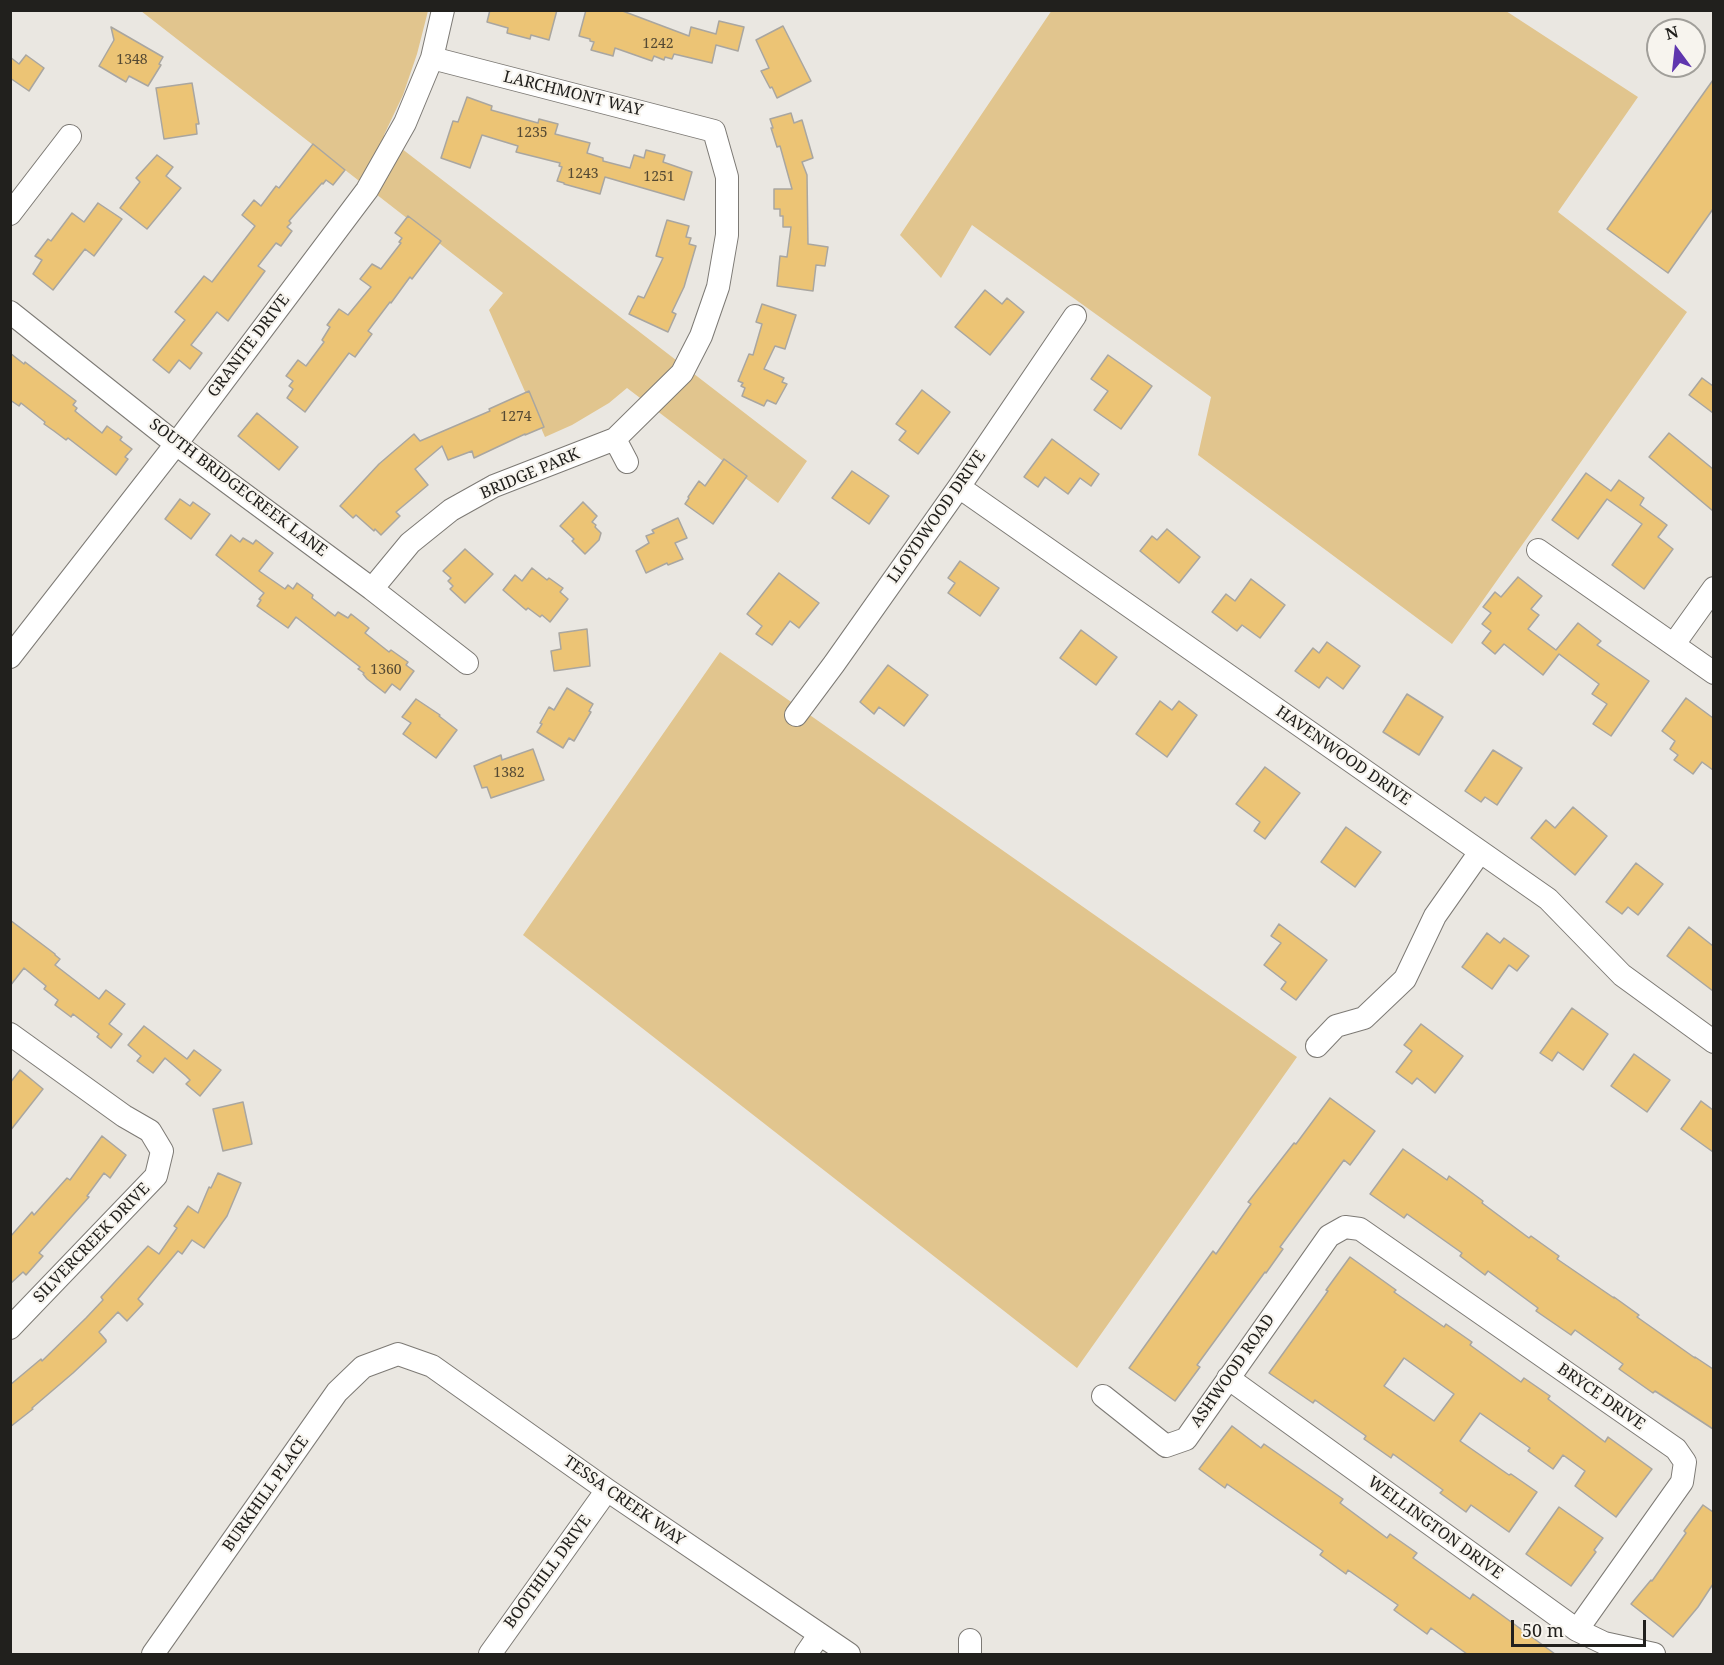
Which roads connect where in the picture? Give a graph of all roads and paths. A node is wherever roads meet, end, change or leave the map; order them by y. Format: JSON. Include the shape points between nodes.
{"nodes":[{"id":1,"x":443,"y":10,"type":"edge"},
{"id":2,"x":432,"y":58,"type":"junction"},
{"id":3,"x":714,"y":130,"type":"joint"},
{"id":4,"x":70,"y":136,"type":"dead end"},
{"id":5,"x":10,"y":214,"type":"edge"},
{"id":6,"x":10,"y":312,"type":"edge"},
{"id":7,"x":1075,"y":316,"type":"dead end"},
{"id":8,"x":615,"y":439,"type":"junction"},
{"id":9,"x":176,"y":444,"type":"junction"},
{"id":10,"x":627,"y":462,"type":"dead end"},
{"id":11,"x":959,"y":487,"type":"junction"},
{"id":12,"x":1538,"y":550,"type":"dead end"},
{"id":13,"x":1713,"y":588,"type":"edge"},
{"id":14,"x":372,"y":589,"type":"junction"},
{"id":15,"x":1674,"y":644,"type":"junction"},
{"id":16,"x":10,"y":657,"type":"edge"},
{"id":17,"x":467,"y":663,"type":"dead end"},
{"id":18,"x":1713,"y":673,"type":"edge"},
{"id":19,"x":796,"y":716,"type":"dead end"},
{"id":20,"x":1480,"y":852,"type":"junction"},
{"id":21,"x":10,"y":1034,"type":"edge"},
{"id":22,"x":1713,"y":1042,"type":"edge"},
{"id":23,"x":1317,"y":1046,"type":"dead end"},
{"id":24,"x":1345,"y":1227,"type":"joint"},
{"id":25,"x":10,"y":1328,"type":"edge"},
{"id":26,"x":398,"y":1354,"type":"joint"},
{"id":27,"x":1228,"y":1378,"type":"junction"},
{"id":28,"x":1104,"y":1396,"type":"dead end"},
{"id":29,"x":607,"y":1490,"type":"junction"},
{"id":30,"x":1577,"y":1630,"type":"junction"},
{"id":31,"x":819,"y":1635,"type":"junction"},
{"id":32,"x":153,"y":1654,"type":"edge"},
{"id":33,"x":490,"y":1654,"type":"edge"},
{"id":34,"x":806,"y":1654,"type":"edge"},
{"id":35,"x":849,"y":1654,"type":"edge"},
{"id":36,"x":1654,"y":1654,"type":"edge"}],
"edges":[{"from":1,"to":2,"type":"street","name":"GRANITE DRIVE"},
{"from":2,"to":3,"type":"street","name":"LARCHMONT WAY"},
{"from":2,"to":9,"type":"street","name":"GRANITE DRIVE","via":[[405,123],[367,190]]},
{"from":3,"to":8,"type":"street","name":"BRIDGE PARK","via":[[727,177],[727,235],[718,287],[701,336],[682,373]]},
{"from":4,"to":5,"type":"street"},
{"from":6,"to":9,"type":"street","name":"SOUTH BRIDGECREEK LANE"},
{"from":7,"to":11,"type":"street","name":"LLOYDWOOD DRIVE"},
{"from":8,"to":10,"type":"street"},
{"from":8,"to":14,"type":"street","name":"BRIDGE PARK","via":[[494,486],[451,510],[410,543]]},
{"from":9,"to":14,"type":"street","name":"SOUTH BRIDGECREEK LANE"},
{"from":9,"to":16,"type":"street","name":"GRANITE DRIVE"},
{"from":11,"to":19,"type":"street","name":"LLOYDWOOD DRIVE"},
{"from":11,"to":20,"type":"street","name":"HAVENWOOD DRIVE"},
{"from":12,"to":15,"type":"street"},
{"from":13,"to":15,"type":"street"},
{"from":14,"to":17,"type":"street","name":"SOUTH BRIDGECREEK LANE"},
{"from":15,"to":18,"type":"street"},
{"from":20,"to":22,"type":"street","name":"HAVENWOOD DRIVE","via":[[1548,899],[1622,975]]},
{"from":20,"to":23,"type":"street","via":[[1435,916],[1405,979],[1364,1018],[1336,1026]]},
{"from":21,"to":25,"type":"street","name":"SILVERCREEK DRIVE","via":[[150,1131],[162,1151],[156,1176]]},
{"from":24,"to":27,"type":"street","name":"ASHWOOD ROAD","via":[[1329,1236]]},
{"from":24,"to":30,"type":"street","name":"BRYCE DRIVE","via":[[1370,1235],[1676,1449],[1685,1462],[1682,1482]]},
{"from":26,"to":29,"type":"street","name":"TESSA CREEK WAY","via":[[432,1366]]},
{"from":26,"to":32,"type":"street","name":"BURKHILL PLACE","via":[[363,1366],[337,1392]]},
{"from":27,"to":28,"type":"street","name":"ASHWOOD ROAD","via":[[1186,1439],[1166,1446]]},
{"from":27,"to":30,"type":"street","name":"WELLINGTON DRIVE"},
{"from":29,"to":31,"type":"street","name":"TESSA CREEK WAY"},
{"from":29,"to":33,"type":"street","name":"BOOTHILL DRIVE"},
{"from":30,"to":36,"type":"street","name":"WELLINGTON DRIVE","via":[[1604,1643]]},
{"from":31,"to":34,"type":"street"},
{"from":31,"to":35,"type":"street","name":"TESSA CREEK WAY"}]}
